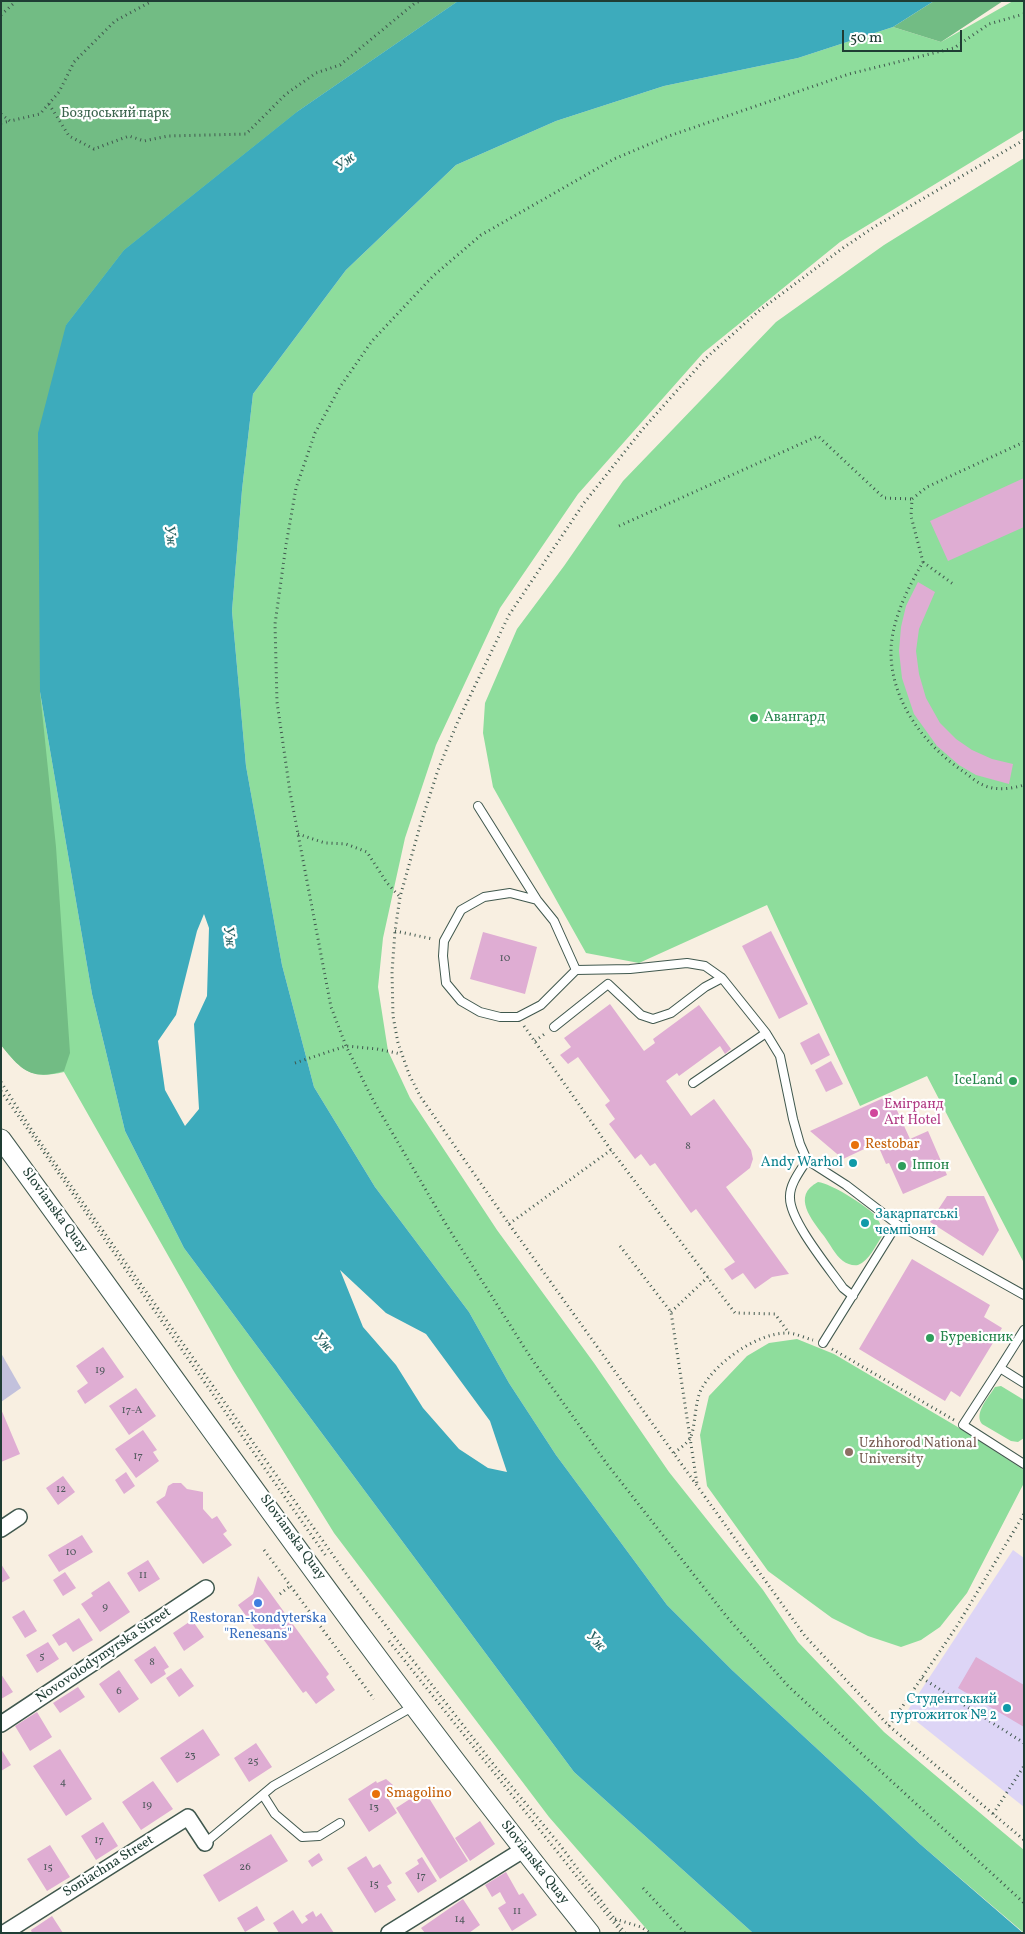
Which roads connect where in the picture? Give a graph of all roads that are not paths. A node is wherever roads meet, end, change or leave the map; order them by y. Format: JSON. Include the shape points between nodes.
{"nodes":[{"id":1,"x":478,"y":806,"type":"dead end"},
{"id":2,"x":537,"y":900,"type":"junction"},
{"id":3,"x":576,"y":970,"type":"junction"},
{"id":4,"x":722,"y":978,"type":"junction"},
{"id":5,"x":554,"y":1027,"type":"dead end"},
{"id":6,"x":766,"y":1033,"type":"junction"},
{"id":7,"x":693,"y":1083,"type":"dead end"},
{"id":8,"x":1,"y":1138,"type":"edge"},
{"id":9,"x":807,"y":1160,"type":"junction"},
{"id":10,"x":897,"y":1224,"type":"junction"},
{"id":11,"x":1024,"y":1295,"type":"edge"},
{"id":12,"x":853,"y":1296,"type":"junction"},
{"id":13,"x":1024,"y":1330,"type":"edge"},
{"id":14,"x":823,"y":1343,"type":"road end"},
{"id":15,"x":1000,"y":1368,"type":"junction"},
{"id":16,"x":1024,"y":1383,"type":"edge"},
{"id":17,"x":1024,"y":1464,"type":"edge"},
{"id":18,"x":19,"y":1517,"type":"dead end"},
{"id":19,"x":1,"y":1529,"type":"edge"},
{"id":20,"x":206,"y":1588,"type":"dead end"},
{"id":21,"x":414,"y":1706,"type":"junction"},
{"id":22,"x":1,"y":1724,"type":"edge"},
{"id":23,"x":263,"y":1795,"type":"junction"},
{"id":24,"x":340,"y":1824,"type":"dead end"},
{"id":25,"x":205,"y":1843,"type":"joint"},
{"id":26,"x":523,"y":1850,"type":"junction"},
{"id":27,"x":4,"y":1933,"type":"edge"},
{"id":28,"x":389,"y":1933,"type":"edge"},
{"id":29,"x":590,"y":1933,"type":"edge"}],
"edges":[{"from":1,"to":2,"type":"lane"},
{"from":2,"to":3,"type":"lane","via":[[554,922]]},
{"from":2,"to":3,"type":"lane","via":[[510,893],[484,897],[461,910],[444,941],[442,956],[446,983],[461,1001],[480,1012],[518,1017],[541,1005]]},
{"from":3,"to":4,"type":"lane","via":[[687,963],[705,966]]},
{"from":4,"to":5,"type":"lane","via":[[671,1013],[653,1018],[641,1015],[608,984]]},
{"from":4,"to":6,"type":"lane"},
{"from":6,"to":7,"type":"lane"},
{"from":6,"to":9,"type":"lane","via":[[780,1056],[793,1119]]},
{"from":8,"to":21,"type":"street","name":"Slovianska Quay"},
{"from":9,"to":10,"type":"lane"},
{"from":9,"to":12,"type":"lane","via":[[794,1182],[790,1198],[794,1217],[843,1288]]},
{"from":10,"to":11,"type":"lane"},
{"from":10,"to":12,"type":"lane"},
{"from":12,"to":14,"type":"lane"},
{"from":13,"to":15,"type":"lane"},
{"from":15,"to":16,"type":"lane"},
{"from":15,"to":17,"type":"lane","via":[[963,1425]]},
{"from":18,"to":19,"type":"street"},
{"from":20,"to":22,"type":"street","name":"Novovolodymyrska Street"},
{"from":21,"to":23,"type":"lane","via":[[291,1775]]},
{"from":21,"to":26,"type":"street","name":"Slovianska Quay"},
{"from":23,"to":24,"type":"lane","via":[[275,1814],[302,1837],[319,1836]]},
{"from":23,"to":25,"type":"lane"},
{"from":25,"to":27,"type":"street","name":"Soniachna Street","via":[[188,1817]]},
{"from":26,"to":28,"type":"street"},
{"from":26,"to":29,"type":"street","name":"Slovianska Quay"}]}
